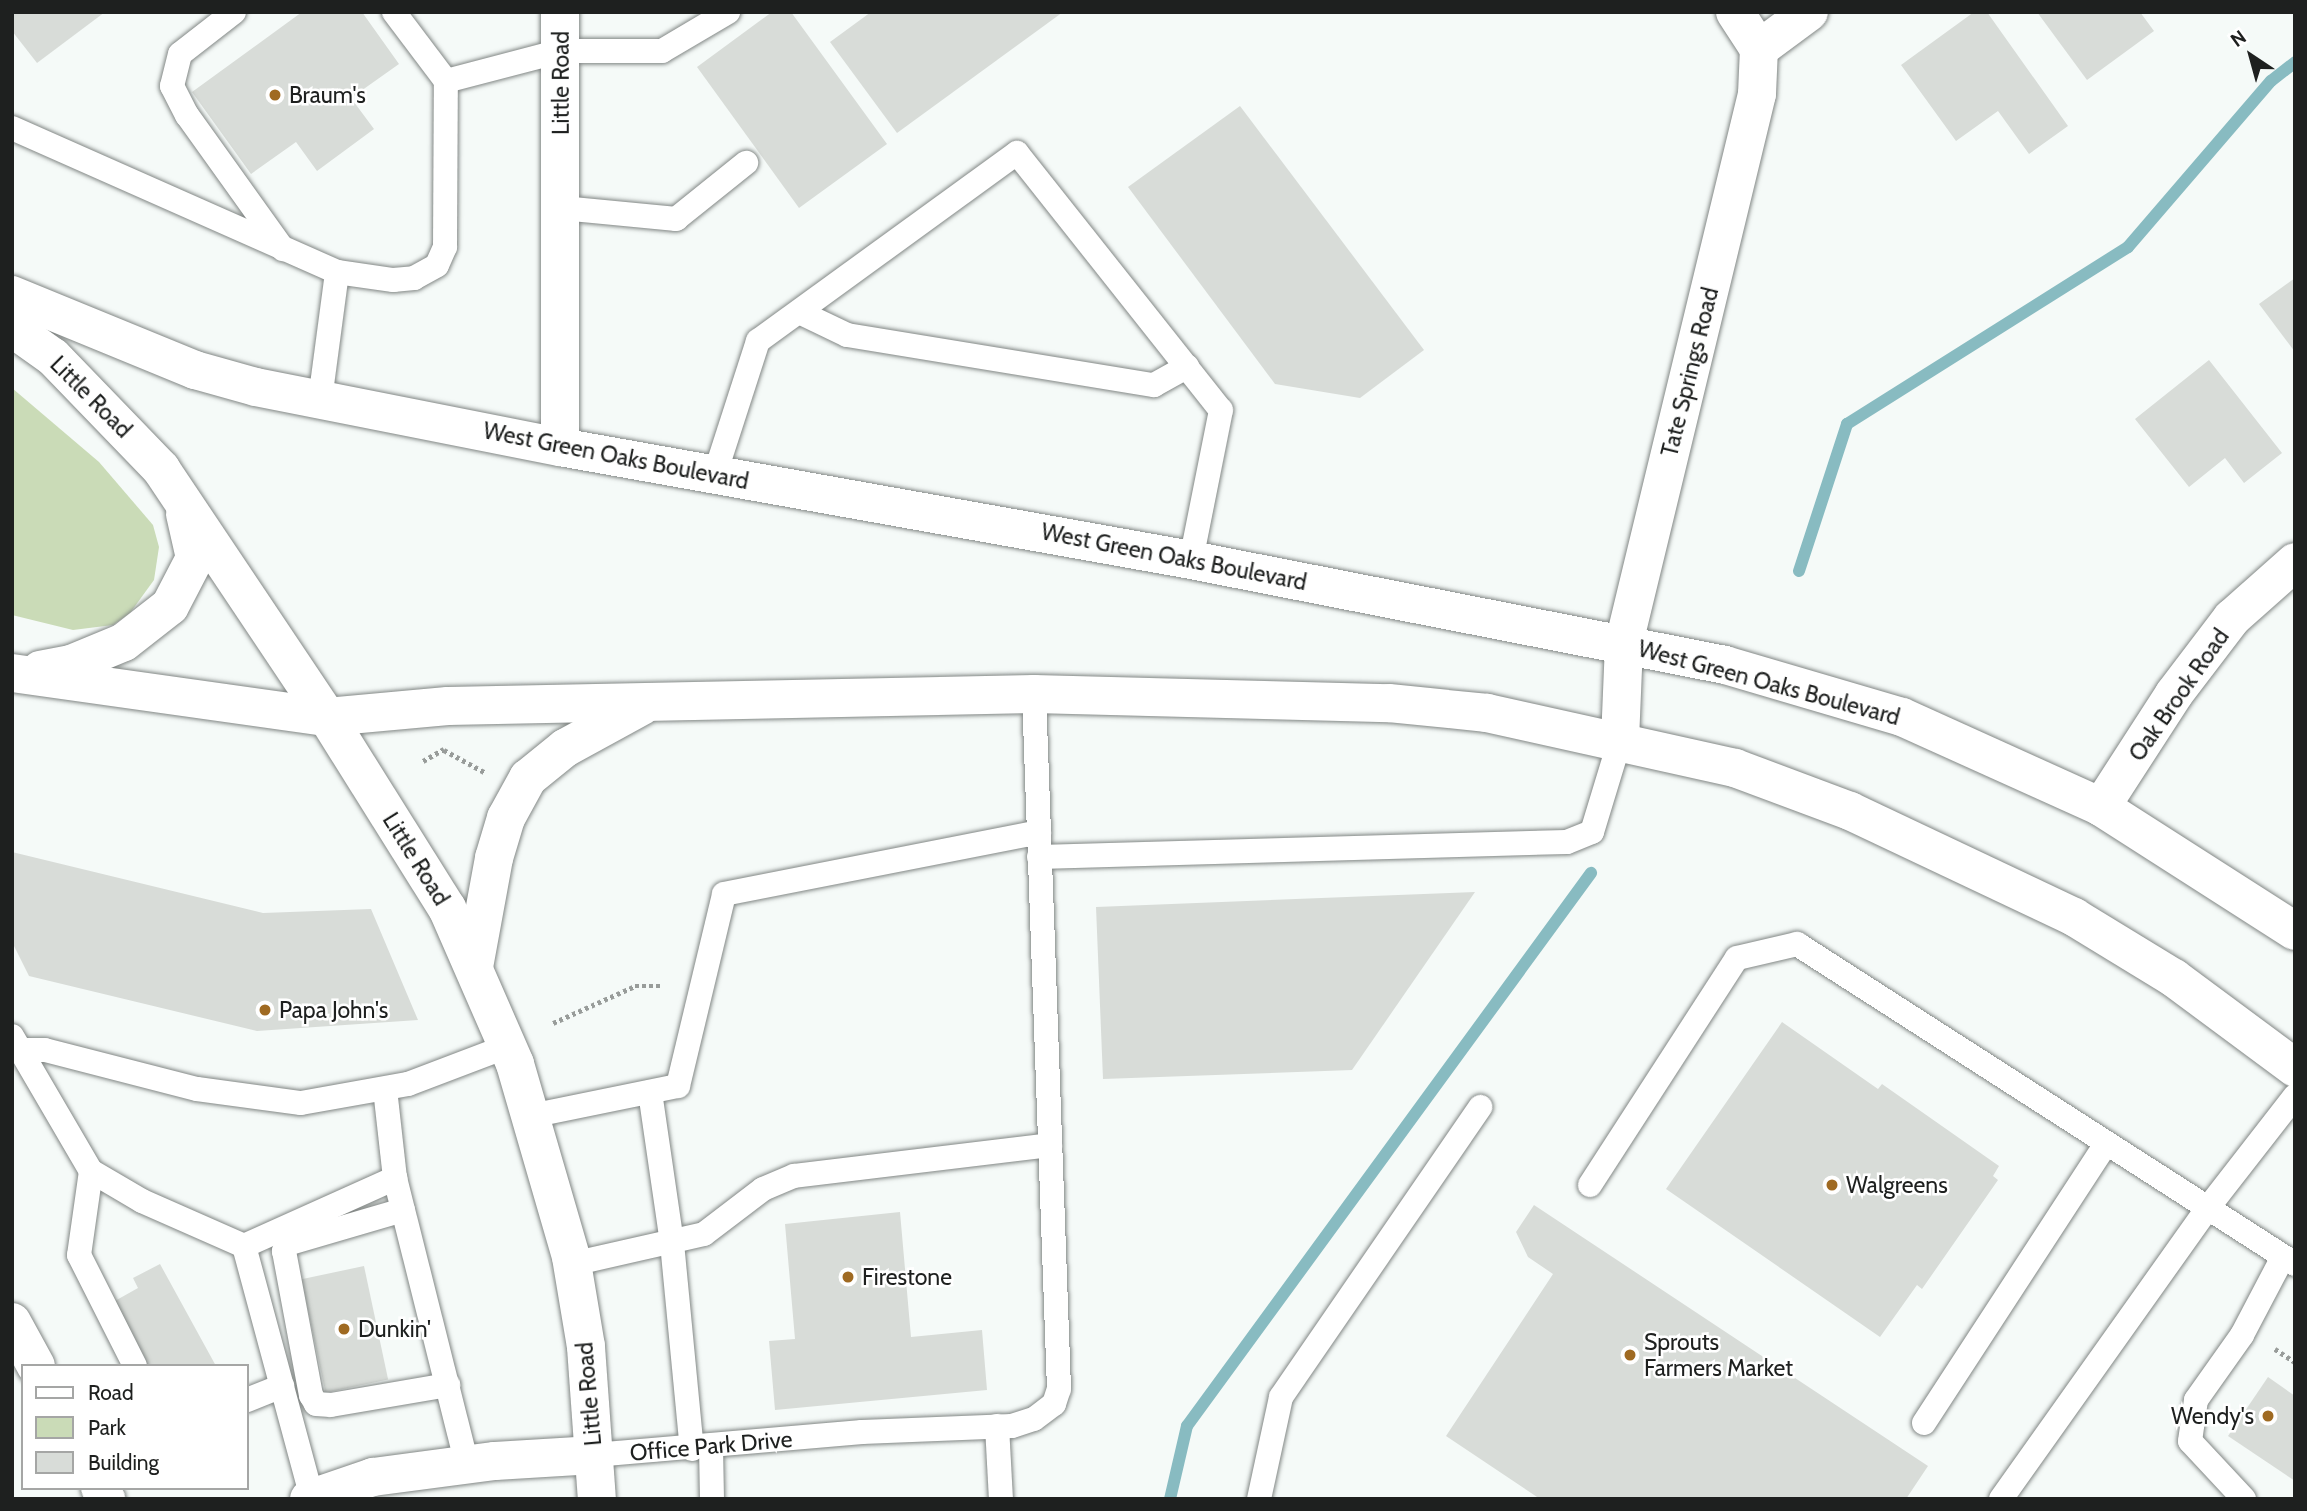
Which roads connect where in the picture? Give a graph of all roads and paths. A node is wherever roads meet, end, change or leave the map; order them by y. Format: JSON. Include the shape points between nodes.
{"nodes":[{"id":1,"x":234,"y":12,"type":"edge"},
{"id":2,"x":394,"y":12,"type":"edge"},
{"id":3,"x":561,"y":12,"type":"edge"},
{"id":4,"x":728,"y":12,"type":"edge"},
{"id":5,"x":1735,"y":12,"type":"edge"},
{"id":6,"x":1809,"y":12,"type":"edge"},
{"id":7,"x":1759,"y":49,"type":"junction"},
{"id":8,"x":560,"y":51,"type":"junction"},
{"id":9,"x":446,"y":81,"type":"junction"},
{"id":10,"x":12,"y":128,"type":"edge"},
{"id":11,"x":746,"y":163,"type":"dead end"},
{"id":12,"x":562,"y":208,"type":"junction"},
{"id":13,"x":283,"y":249,"type":"junction"},
{"id":14,"x":337,"y":272,"type":"junction"},
{"id":15,"x":12,"y":295,"type":"edge"},
{"id":16,"x":799,"y":312,"type":"junction"},
{"id":17,"x":12,"y":328,"type":"edge"},
{"id":18,"x":1186,"y":367,"type":"junction"},
{"id":19,"x":320,"y":400,"type":"junction"},
{"id":20,"x":561,"y":447,"type":"junction"},
{"id":21,"x":162,"y":469,"type":"junction"},
{"id":22,"x":715,"y":474,"type":"junction"},
{"id":23,"x":1191,"y":560,"type":"junction"},
{"id":24,"x":2295,"y":562,"type":"edge"},
{"id":25,"x":1624,"y":643,"type":"junction"},
{"id":26,"x":13,"y":673,"type":"edge"},
{"id":27,"x":1034,"y":694,"type":"junction"},
{"id":28,"x":646,"y":704,"type":"junction"},
{"id":29,"x":327,"y":717,"type":"junction"},
{"id":30,"x":444,"y":737,"type":"dead end"},
{"id":31,"x":1620,"y":740,"type":"junction"},
{"id":32,"x":444,"y":751,"type":"junction"},
{"id":33,"x":423,"y":761,"type":"dead end"},
{"id":34,"x":496,"y":778,"type":"dead end"},
{"id":35,"x":2101,"y":807,"type":"junction"},
{"id":36,"x":1039,"y":832,"type":"junction"},
{"id":37,"x":1040,"y":857,"type":"junction"},
{"id":38,"x":2295,"y":931,"type":"edge"},
{"id":39,"x":474,"y":967,"type":"junction"},
{"id":40,"x":660,"y":986,"type":"dead end"},
{"id":41,"x":552,"y":1023,"type":"dead end"},
{"id":42,"x":15,"y":1046,"type":"edge"},
{"id":43,"x":508,"y":1046,"type":"junction"},
{"id":44,"x":2295,"y":1068,"type":"edge"},
{"id":45,"x":385,"y":1089,"type":"junction"},
{"id":46,"x":650,"y":1092,"type":"junction"},
{"id":47,"x":2295,"y":1096,"type":"edge"},
{"id":48,"x":1480,"y":1107,"type":"dead end"},
{"id":49,"x":530,"y":1116,"type":"junction"},
{"id":50,"x":2106,"y":1144,"type":"junction"},
{"id":51,"x":1050,"y":1145,"type":"junction"},
{"id":52,"x":91,"y":1171,"type":"junction"},
{"id":53,"x":395,"y":1178,"type":"junction"},
{"id":54,"x":1590,"y":1185,"type":"dead end"},
{"id":55,"x":2207,"y":1209,"type":"junction"},
{"id":56,"x":403,"y":1210,"type":"junction"},
{"id":57,"x":672,"y":1243,"type":"junction"},
{"id":58,"x":244,"y":1247,"type":"junction"},
{"id":59,"x":2289,"y":1260,"type":"edge"},
{"id":60,"x":572,"y":1264,"type":"junction"},
{"id":61,"x":12,"y":1322,"type":"edge"},
{"id":62,"x":2275,"y":1349,"type":"dead end"},
{"id":63,"x":2295,"y":1362,"type":"edge"},
{"id":64,"x":35,"y":1364,"type":"edge"},
{"id":65,"x":134,"y":1364,"type":"edge"},
{"id":66,"x":448,"y":1385,"type":"junction"},
{"id":67,"x":282,"y":1386,"type":"junction"},
{"id":68,"x":248,"y":1400,"type":"edge"},
{"id":69,"x":1924,"y":1423,"type":"dead end"},
{"id":70,"x":996,"y":1426,"type":"junction"},
{"id":71,"x":701,"y":1448,"type":"junction"},
{"id":72,"x":594,"y":1455,"type":"junction"},
{"id":73,"x":467,"y":1465,"type":"junction"},
{"id":74,"x":311,"y":1498,"type":"edge"},
{"id":75,"x":597,"y":1499,"type":"edge"},
{"id":76,"x":712,"y":1499,"type":"edge"},
{"id":77,"x":1002,"y":1499,"type":"edge"},
{"id":78,"x":1259,"y":1499,"type":"edge"},
{"id":79,"x":2001,"y":1499,"type":"edge"},
{"id":80,"x":2244,"y":1499,"type":"edge"}],
"edges":[{"from":1,"to":13,"type":"lane","via":[[180,54],[172,86],[187,115]]},
{"from":2,"to":9,"type":"lane"},
{"from":3,"to":8,"type":"main road","name":"Little Road"},
{"from":4,"to":8,"type":"lane","via":[[662,51]]},
{"from":5,"to":7,"type":"main road"},
{"from":6,"to":7,"type":"main road"},
{"from":7,"to":25,"type":"main road","name":"Tate Springs Road","via":[[1757,94]]},
{"from":8,"to":9,"type":"lane"},
{"from":8,"to":12,"type":"main road","name":"Little Road"},
{"from":9,"to":14,"type":"lane","via":[[442,256],[429,271],[403,279]]},
{"from":10,"to":13,"type":"lane"},
{"from":11,"to":12,"type":"lane","via":[[676,219]]},
{"from":12,"to":20,"type":"main road","name":"Little Road"},
{"from":13,"to":14,"type":"lane"},
{"from":14,"to":19,"type":"lane"},
{"from":15,"to":19,"type":"main road","name":"West Green Oaks Boulevard","via":[[195,370]]},
{"from":16,"to":18,"type":"lane","via":[[847,335],[1154,385]]},
{"from":16,"to":18,"type":"lane","via":[[1017,153]]},
{"from":16,"to":22,"type":"lane","via":[[758,341]]},
{"from":17,"to":21,"type":"main road","name":"Little Road","via":[[53,357]]},
{"from":18,"to":23,"type":"lane","via":[[1221,410]]},
{"from":19,"to":20,"type":"main road","name":"West Green Oaks Boulevard"},
{"from":20,"to":22,"type":"main road","name":"West Green Oaks Boulevard"},
{"from":21,"to":26,"type":"main road","via":[[188,521],[194,547],[191,573],[170,606],[149,626],[97,655]]},
{"from":21,"to":29,"type":"main road","name":"Little Road"},
{"from":22,"to":23,"type":"main road","name":"West Green Oaks Boulevard"},
{"from":23,"to":25,"type":"main road","name":"West Green Oaks Boulevard"},
{"from":24,"to":35,"type":"main road","name":"Oak Brook Road","via":[[2232,618],[2174,694]]},
{"from":25,"to":31,"type":"main road","name":"Tate Springs Road"},
{"from":25,"to":35,"type":"main road","name":"West Green Oaks Boulevard","via":[[1725,666],[1902,718]]},
{"from":26,"to":29,"type":"main road"},
{"from":27,"to":28,"type":"main road"},
{"from":27,"to":31,"type":"main road","via":[[1388,703],[1487,713]]},
{"from":27,"to":36,"type":"lane"},
{"from":28,"to":29,"type":"main road","via":[[443,706]]},
{"from":28,"to":39,"type":"main road","via":[[565,748],[528,778],[506,818],[494,858]]},
{"from":29,"to":39,"type":"main road","name":"Little Road","via":[[447,908]]},
{"from":30,"to":32,"type":"path"},
{"from":31,"to":37,"type":"lane","via":[[1592,832],[1567,842]]},
{"from":31,"to":44,"type":"main road","via":[[1735,768],[1850,811],[2074,917],[2174,978]]},
{"from":32,"to":33,"type":"path"},
{"from":32,"to":34,"type":"path"},
{"from":35,"to":38,"type":"main road","name":"West Green Oaks Boulevard"},
{"from":36,"to":37,"type":"lane"},
{"from":36,"to":46,"type":"lane","via":[[724,894],[678,1086]]},
{"from":37,"to":51,"type":"lane"},
{"from":39,"to":43,"type":"main road","name":"Little Road"},
{"from":40,"to":41,"type":"path","via":[[635,986]]},
{"from":42,"to":45,"type":"lane","via":[[263,1101],[301,1103]]},
{"from":42,"to":52,"type":"lane"},
{"from":43,"to":45,"type":"lane"},
{"from":43,"to":49,"type":"main road","name":"Little Road"},
{"from":45,"to":53,"type":"lane"},
{"from":46,"to":49,"type":"lane"},
{"from":46,"to":57,"type":"lane"},
{"from":47,"to":55,"type":"lane"},
{"from":48,"to":78,"type":"lane","via":[[1281,1397]]},
{"from":49,"to":60,"type":"main road","name":"Little Road"},
{"from":50,"to":54,"type":"lane","via":[[1797,944],[1737,958]]},
{"from":50,"to":55,"type":"lane"},
{"from":50,"to":69,"type":"lane"},
{"from":51,"to":57,"type":"lane","via":[[794,1176],[764,1189],[704,1234]]},
{"from":51,"to":70,"type":"lane","name":"Office Park Drive","via":[[1059,1389],[1054,1404],[1034,1419]]},
{"from":52,"to":58,"type":"lane","via":[[142,1201]]},
{"from":52,"to":65,"type":"lane","via":[[79,1255]]},
{"from":53,"to":56,"type":"lane"},
{"from":53,"to":58,"type":"lane"},
{"from":55,"to":59,"type":"lane"},
{"from":55,"to":79,"type":"lane"},
{"from":56,"to":66,"type":"lane"},
{"from":56,"to":66,"type":"lane","via":[[287,1244],[284,1251],[311,1395],[316,1404],[331,1405]]},
{"from":57,"to":60,"type":"lane"},
{"from":57,"to":71,"type":"lane"},
{"from":58,"to":67,"type":"lane"},
{"from":59,"to":80,"type":"lane","via":[[2196,1401],[2190,1441]]},
{"from":60,"to":72,"type":"main road","name":"Little Road","via":[[586,1348]]},
{"from":61,"to":64,"type":"main road"},
{"from":62,"to":63,"type":"path"},
{"from":66,"to":73,"type":"lane"},
{"from":67,"to":68,"type":"lane"},
{"from":67,"to":74,"type":"lane"},
{"from":70,"to":71,"type":"lane","name":"Office Park Drive","via":[[862,1432]]},
{"from":70,"to":77,"type":"lane"},
{"from":71,"to":72,"type":"lane","name":"Office Park Drive"},
{"from":71,"to":76,"type":"lane"},
{"from":72,"to":73,"type":"main road","name":"Office Park Drive"},
{"from":72,"to":75,"type":"main road","name":"Little Road"},
{"from":73,"to":74,"type":"main road","name":"Office Park Drive","via":[[373,1477]]}]}
